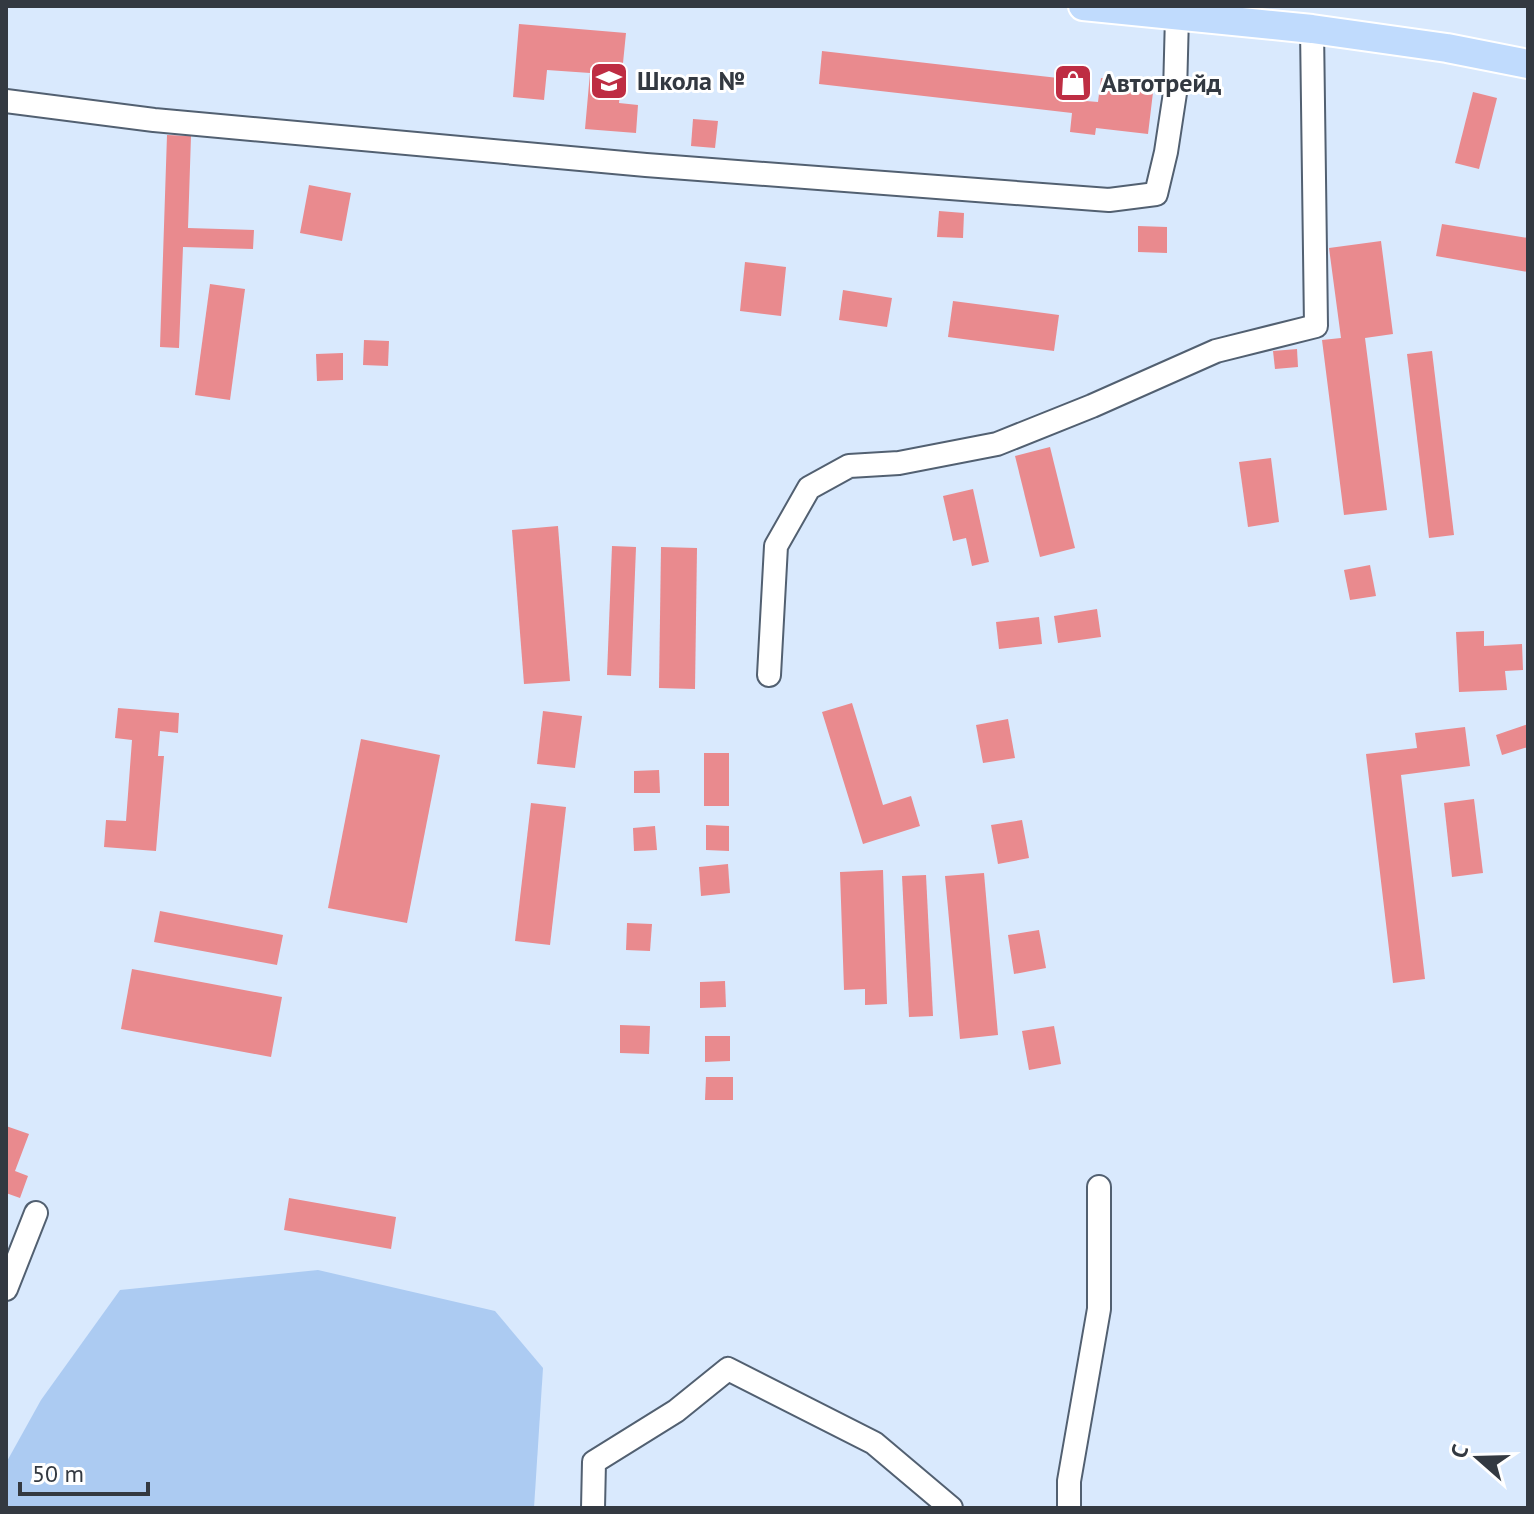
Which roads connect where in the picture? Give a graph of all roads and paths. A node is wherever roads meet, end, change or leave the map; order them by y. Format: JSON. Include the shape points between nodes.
{"nodes":[{"id":1,"x":1083,"y":6,"type":"edge"},
{"id":2,"x":1177,"y":16,"type":"junction"},
{"id":3,"x":1312,"y":29,"type":"junction"},
{"id":4,"x":1528,"y":64,"type":"edge"},
{"id":5,"x":6,"y":101,"type":"edge"},
{"id":6,"x":769,"y":675,"type":"dead end"},
{"id":7,"x":1099,"y":1187,"type":"dead end"},
{"id":8,"x":36,"y":1213,"type":"dead end"},
{"id":9,"x":6,"y":1289,"type":"edge"},
{"id":10,"x":593,"y":1508,"type":"edge"},
{"id":11,"x":951,"y":1508,"type":"edge"},
{"id":12,"x":1069,"y":1508,"type":"edge"}],
"edges":[{"from":1,"to":2,"type":"main road"},
{"from":2,"to":3,"type":"main road"},
{"from":2,"to":5,"type":"street","via":[[1175,93],[1156,194],[1109,200],[615,162],[170,122]]},
{"from":3,"to":4,"type":"main road"},
{"from":3,"to":6,"type":"street","via":[[1316,326],[1216,351],[997,444],[899,463],[849,466],[809,488],[776,546]]},
{"from":7,"to":12,"type":"street","via":[[1099,1309],[1069,1481]]},
{"from":8,"to":9,"type":"street"},
{"from":10,"to":11,"type":"street","via":[[594,1462],[676,1411],[728,1369],[874,1443]]}]}
